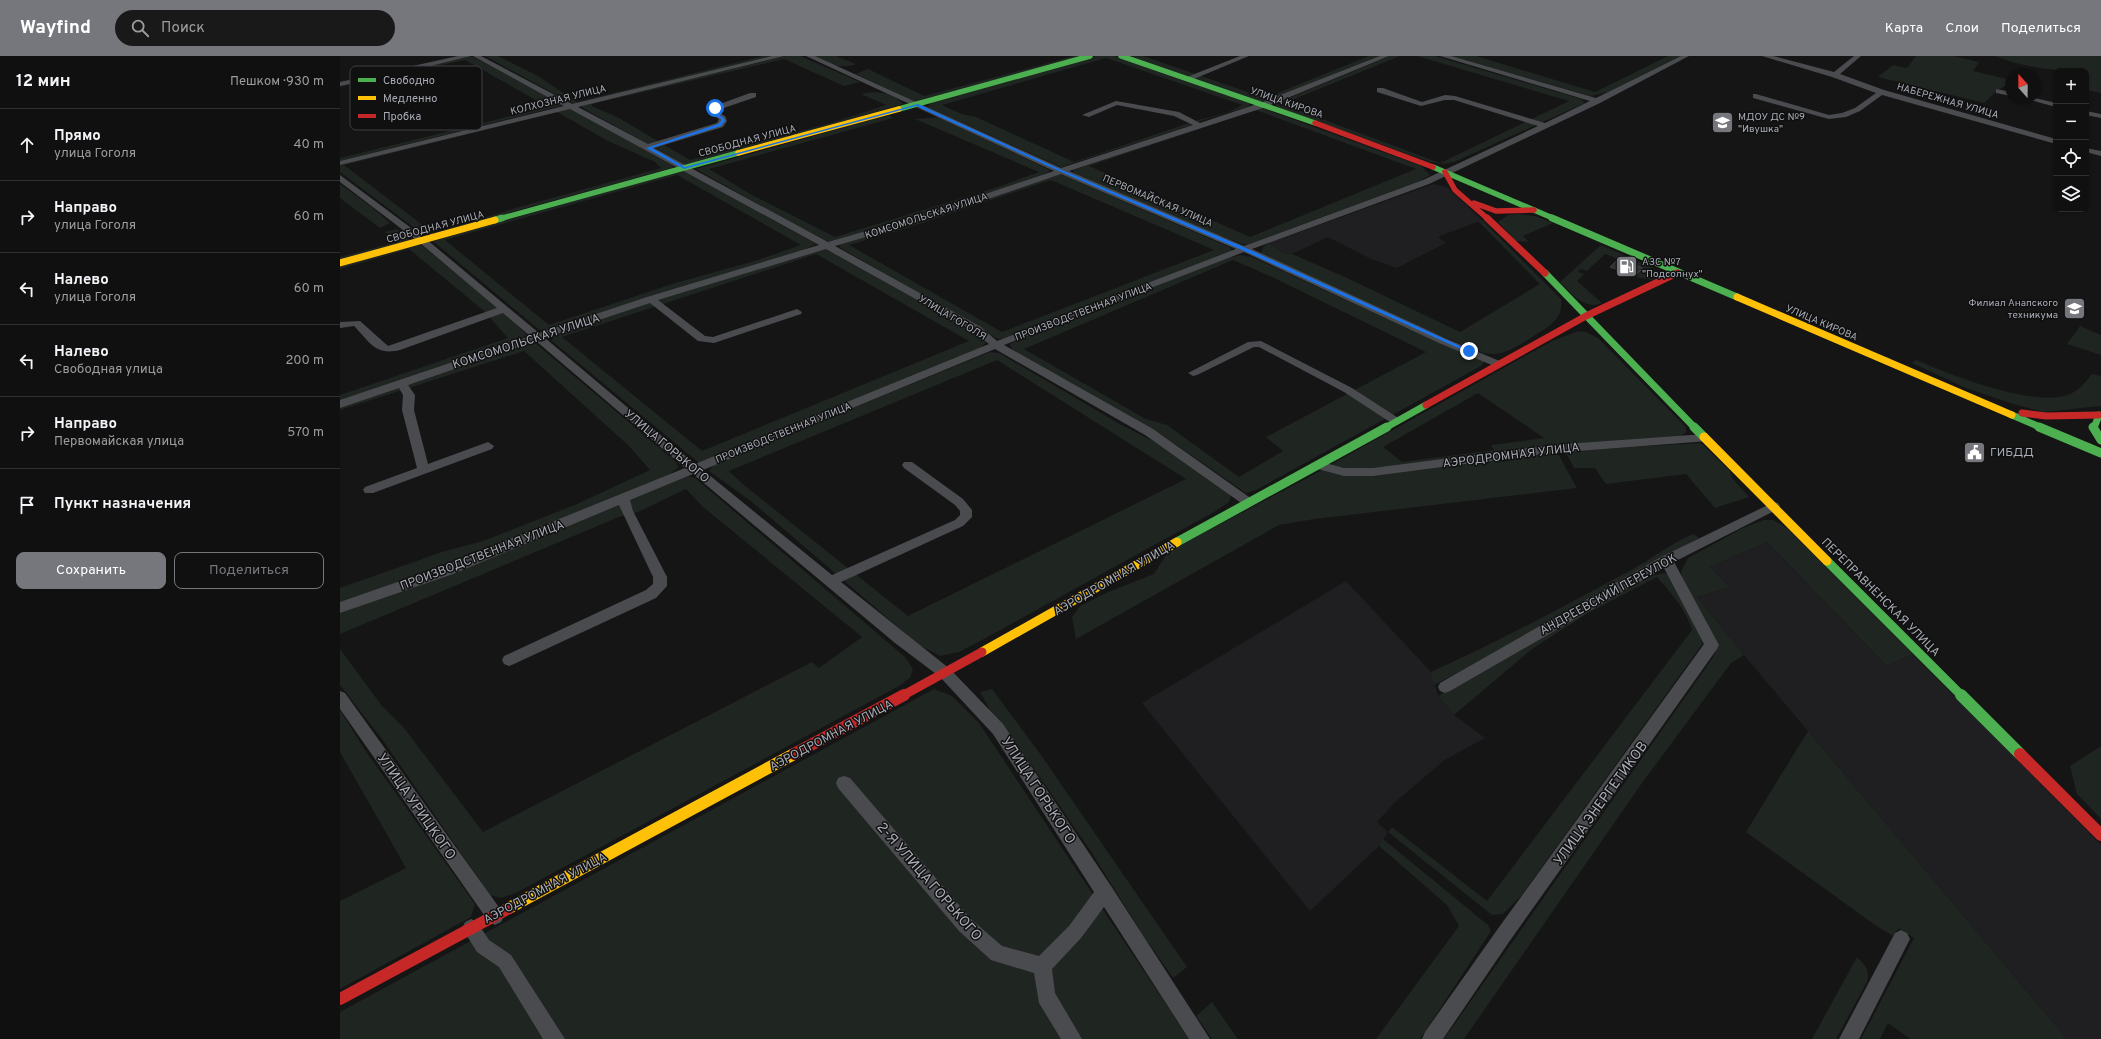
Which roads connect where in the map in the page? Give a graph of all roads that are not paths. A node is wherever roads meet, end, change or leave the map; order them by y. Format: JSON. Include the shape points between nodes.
{"nodes":[{"id":1,"x":468,"y":56,"type":"edge"},
{"id":2,"x":476,"y":56,"type":"edge"},
{"id":3,"x":781,"y":56,"type":"edge"},
{"id":4,"x":809,"y":56,"type":"edge"},
{"id":5,"x":1090,"y":56,"type":"edge"},
{"id":6,"x":1120,"y":56,"type":"edge"},
{"id":7,"x":1246,"y":56,"type":"edge"},
{"id":8,"x":1386,"y":56,"type":"edge"},
{"id":9,"x":1443,"y":56,"type":"edge"},
{"id":10,"x":1686,"y":56,"type":"edge"},
{"id":11,"x":1765,"y":56,"type":"edge"},
{"id":12,"x":1858,"y":56,"type":"edge"},
{"id":13,"x":423,"y":66,"type":"edge"},
{"id":14,"x":1835,"y":75,"type":"junction"},
{"id":15,"x":1186,"y":79,"type":"junction"},
{"id":16,"x":350,"y":82,"type":"edge"},
{"id":17,"x":340,"y":84,"type":"edge"},
{"id":18,"x":1380,"y":90,"type":"dead end"},
{"id":19,"x":1999,"y":91,"type":"dead end"},
{"id":20,"x":1881,"y":92,"type":"junction"},
{"id":21,"x":2005,"y":92,"type":"edge"},
{"id":22,"x":753,"y":95,"type":"dead end"},
{"id":23,"x":1756,"y":96,"type":"dead end"},
{"id":24,"x":1597,"y":101,"type":"junction"},
{"id":25,"x":2041,"y":101,"type":"edge"},
{"id":26,"x":2053,"y":104,"type":"edge"},
{"id":27,"x":916,"y":105,"type":"junction"},
{"id":28,"x":1263,"y":105,"type":"junction"},
{"id":29,"x":572,"y":106,"type":"junction"},
{"id":30,"x":2089,"y":114,"type":"edge"},
{"id":31,"x":1086,"y":115,"type":"dead end"},
{"id":32,"x":2101,"y":116,"type":"edge"},
{"id":33,"x":1544,"y":125,"type":"junction"},
{"id":34,"x":1200,"y":126,"type":"junction"},
{"id":35,"x":482,"y":128,"type":"edge"},
{"id":36,"x":474,"y":130,"type":"edge"},
{"id":37,"x":2053,"y":141,"type":"edge"},
{"id":38,"x":648,"y":148,"type":"junction"},
{"id":39,"x":2089,"y":151,"type":"edge"},
{"id":40,"x":2101,"y":154,"type":"edge"},
{"id":41,"x":340,"y":163,"type":"edge"},
{"id":42,"x":684,"y":168,"type":"junction"},
{"id":43,"x":1061,"y":170,"type":"junction"},
{"id":44,"x":1445,"y":172,"type":"junction"},
{"id":45,"x":340,"y":178,"type":"edge"},
{"id":46,"x":1469,"y":183,"type":"junction"},
{"id":47,"x":1456,"y":190,"type":"junction"},
{"id":48,"x":1503,"y":197,"type":"junction"},
{"id":49,"x":1469,"y":202,"type":"junction"},
{"id":50,"x":1534,"y":210,"type":"junction"},
{"id":51,"x":1496,"y":211,"type":"junction"},
{"id":52,"x":1494,"y":224,"type":"junction"},
{"id":53,"x":423,"y":241,"type":"junction"},
{"id":54,"x":828,"y":246,"type":"junction"},
{"id":55,"x":1244,"y":249,"type":"junction"},
{"id":56,"x":340,"y":263,"type":"edge"},
{"id":57,"x":1678,"y":273,"type":"junction"},
{"id":58,"x":651,"y":299,"type":"junction"},
{"id":59,"x":505,"y":309,"type":"junction"},
{"id":60,"x":797,"y":312,"type":"dead end"},
{"id":61,"x":1586,"y":316,"type":"junction"},
{"id":62,"x":340,"y":325,"type":"edge"},
{"id":63,"x":540,"y":337,"type":"junction"},
{"id":64,"x":996,"y":345,"type":"junction"},
{"id":65,"x":1498,"y":364,"type":"junction"},
{"id":66,"x":1193,"y":373,"type":"dead end"},
{"id":67,"x":1644,"y":376,"type":"joint"},
{"id":68,"x":402,"y":383,"type":"junction"},
{"id":69,"x":340,"y":404,"type":"edge"},
{"id":70,"x":1996,"y":408,"type":"junction"},
{"id":71,"x":2100,"y":415,"type":"edge"},
{"id":72,"x":1397,"y":421,"type":"junction"},
{"id":73,"x":2050,"y":432,"type":"junction"},
{"id":74,"x":1705,"y":438,"type":"junction"},
{"id":75,"x":2101,"y":440,"type":"edge"},
{"id":76,"x":488,"y":446,"type":"dead end"},
{"id":77,"x":2101,"y":453,"type":"edge"},
{"id":78,"x":908,"y":465,"type":"dead end"},
{"id":79,"x":1318,"y":465,"type":"junction"},
{"id":80,"x":423,"y":469,"type":"junction"},
{"id":81,"x":694,"y":469,"type":"junction"},
{"id":82,"x":369,"y":490,"type":"dead end"},
{"id":83,"x":623,"y":498,"type":"junction"},
{"id":84,"x":1248,"y":502,"type":"junction"},
{"id":85,"x":1774,"y":506,"type":"junction"},
{"id":86,"x":1666,"y":560,"type":"junction"},
{"id":87,"x":831,"y":581,"type":"junction"},
{"id":88,"x":340,"y":608,"type":"edge"},
{"id":89,"x":509,"y":660,"type":"dead end"},
{"id":90,"x":945,"y":673,"type":"junction"},
{"id":91,"x":1445,"y":687,"type":"dead end"},
{"id":92,"x":340,"y":697,"type":"edge"},
{"id":93,"x":844,"y":782,"type":"dead end"},
{"id":94,"x":2101,"y":836,"type":"edge"},
{"id":95,"x":1105,"y":892,"type":"junction"},
{"id":96,"x":494,"y":916,"type":"junction"},
{"id":97,"x":471,"y":928,"type":"junction"},
{"id":98,"x":1901,"y":939,"type":"dead end"},
{"id":99,"x":1042,"y":966,"type":"junction"},
{"id":100,"x":340,"y":999,"type":"edge"},
{"id":101,"x":555,"y":1039,"type":"edge"},
{"id":102,"x":1072,"y":1039,"type":"edge"},
{"id":103,"x":1200,"y":1039,"type":"edge"},
{"id":104,"x":1432,"y":1039,"type":"edge"},
{"id":105,"x":1849,"y":1039,"type":"edge"}],
"edges":[{"from":1,"to":13,"type":"street"},
{"from":2,"to":29,"type":"street","name":"УЛИЦА ГОГОЛЯ"},
{"from":3,"to":29,"type":"street","name":"КОЛХОЗНАЯ УЛИЦА"},
{"from":4,"to":27,"type":"street","name":"ПЕРВОМАЙСКАЯ УЛИЦА"},
{"from":5,"to":27,"type":"street","name":"СВОБОДНАЯ УЛИЦА"},
{"from":6,"to":15,"type":"street","name":"УЛИЦА КИРОВА"},
{"from":7,"to":15,"type":"street"},
{"from":8,"to":28,"type":"street","name":"КОМСОМОЛЬСКАЯ УЛИЦА"},
{"from":9,"to":24,"type":"street"},
{"from":10,"to":24,"type":"street","name":"ПРОИЗВОДСТВЕННАЯ УЛИЦА"},
{"from":11,"to":14,"type":"street","name":"НАБЕРЕЖНАЯ УЛИЦА"},
{"from":12,"to":14,"type":"street"},
{"from":14,"to":20,"type":"street","name":"НАБЕРЕЖНАЯ УЛИЦА"},
{"from":15,"to":28,"type":"street","name":"УЛИЦА КИРОВА"},
{"from":16,"to":17,"type":"street"},
{"from":18,"to":33,"type":"street","via":[[1421,104],[1446,96],[1514,114]]},
{"from":19,"to":21,"type":"street"},
{"from":20,"to":23,"type":"street","via":[[1868,105],[1846,114],[1829,117]]},
{"from":20,"to":37,"type":"street","name":"НАБЕРЕЖНАЯ УЛИЦА"},
{"from":22,"to":38,"type":"street","via":[[712,110],[711,112],[722,118],[720,125]]},
{"from":24,"to":33,"type":"street","name":"ПРОИЗВОДСТВЕННАЯ УЛИЦА"},
{"from":25,"to":26,"type":"street"},
{"from":27,"to":42,"type":"street","name":"СВОБОДНАЯ УЛИЦА"},
{"from":27,"to":43,"type":"street","name":"ПЕРВОМАЙСКАЯ УЛИЦА"},
{"from":28,"to":34,"type":"street","name":"КОМСОМОЛЬСКАЯ УЛИЦА"},
{"from":28,"to":44,"type":"street","name":"УЛИЦА КИРОВА"},
{"from":29,"to":35,"type":"street","name":"КОЛХОЗНАЯ УЛИЦА"},
{"from":29,"to":38,"type":"street","name":"УЛИЦА ГОГОЛЯ"},
{"from":30,"to":32,"type":"street"},
{"from":31,"to":34,"type":"street","via":[[1113,103],[1123,103],[1176,114]]},
{"from":33,"to":44,"type":"street","name":"ПРОИЗВОДСТВЕННАЯ УЛИЦА"},
{"from":34,"to":43,"type":"street","name":"КОМСОМОЛЬСКАЯ УЛИЦА"},
{"from":36,"to":41,"type":"street","name":"КОЛХОЗНАЯ УЛИЦА"},
{"from":38,"to":42,"type":"street","name":"УЛИЦА ГОГОЛЯ"},
{"from":39,"to":40,"type":"street"},
{"from":42,"to":53,"type":"street","name":"СВОБОДНАЯ УЛИЦА"},
{"from":42,"to":54,"type":"street","name":"УЛИЦА ГОГОЛЯ"},
{"from":43,"to":54,"type":"street","name":"КОМСОМОЛЬСКАЯ УЛИЦА","via":[[938,213]]},
{"from":43,"to":55,"type":"street","name":"ПЕРВОМАЙСКАЯ УЛИЦА"},
{"from":44,"to":46,"type":"street","name":"УЛИЦА КИРОВА"},
{"from":44,"to":47,"type":"street","name":"УЛИЦА КИРОВА"},
{"from":44,"to":55,"type":"street","name":"ПРОИЗВОДСТВЕННАЯ УЛИЦА","via":[[1426,182]]},
{"from":45,"to":53,"type":"street","name":"УЛИЦА ГОРЬКОГО"},
{"from":46,"to":47,"type":"street","via":[[1458,186]]},
{"from":46,"to":48,"type":"street","name":"УЛИЦА КИРОВА"},
{"from":47,"to":49,"type":"street","name":"УЛИЦА КИРОВА"},
{"from":48,"to":50,"type":"street","name":"УЛИЦА КИРОВА"},
{"from":48,"to":51,"type":"street"},
{"from":49,"to":51,"type":"street","name":"УЛИЦА КИРОВА"},
{"from":49,"to":52,"type":"street","name":"УЛИЦА КИРОВА"},
{"from":50,"to":51,"type":"street","name":"УЛИЦА КИРОВА"},
{"from":50,"to":57,"type":"street","name":"УЛИЦА КИРОВА"},
{"from":51,"to":52,"type":"street"},
{"from":52,"to":61,"type":"street","name":"УЛИЦА КИРОВА"},
{"from":53,"to":56,"type":"street","name":"СВОБОДНАЯ УЛИЦА"},
{"from":53,"to":59,"type":"street","name":"УЛИЦА ГОРЬКОГО"},
{"from":54,"to":58,"type":"street","name":"КОМСОМОЛЬСКАЯ УЛИЦА"},
{"from":54,"to":64,"type":"street","name":"УЛИЦА ГОГОЛЯ","via":[[977,329]]},
{"from":55,"to":64,"type":"street","name":"ПРОИЗВОДСТВЕННАЯ УЛИЦА"},
{"from":55,"to":65,"type":"street","name":"ПЕРВОМАЙСКАЯ УЛИЦА"},
{"from":57,"to":61,"type":"street","name":"АЭРОДРОМНАЯ УЛИЦА"},
{"from":57,"to":70,"type":"street","name":"УЛИЦА КИРОВА"},
{"from":58,"to":60,"type":"street","via":[[702,339],[714,340]]},
{"from":58,"to":63,"type":"street","name":"КОМСОМОЛЬСКАЯ УЛИЦА"},
{"from":59,"to":62,"type":"street","via":[[386,350],[356,323]]},
{"from":59,"to":63,"type":"street","name":"УЛИЦА ГОРЬКОГО"},
{"from":61,"to":65,"type":"street","name":"АЭРОДРОМНАЯ УЛИЦА"},
{"from":61,"to":67,"type":"street","name":"УЛИЦА КИРОВА"},
{"from":63,"to":68,"type":"street","name":"КОМСОМОЛЬСКАЯ УЛИЦА"},
{"from":63,"to":81,"type":"street","name":"УЛИЦА ГОРЬКОГО"},
{"from":64,"to":81,"type":"street","name":"ПРОИЗВОДСТВЕННАЯ УЛИЦА"},
{"from":64,"to":84,"type":"street","name":"УЛИЦА ГОГОЛЯ","via":[[1149,432]]},
{"from":65,"to":72,"type":"street","name":"АЭРОДРОМНАЯ УЛИЦА"},
{"from":66,"to":72,"type":"street","via":[[1252,344],[1260,344],[1348,390]]},
{"from":67,"to":74,"type":"street","name":"ПЕРЕПРАВНЕНСКАЯ УЛИЦА"},
{"from":68,"to":69,"type":"street","name":"КОМСОМОЛЬСКАЯ УЛИЦА"},
{"from":68,"to":80,"type":"street","via":[[409,395],[408,410]]},
{"from":70,"to":71,"type":"street","via":[[2046,416]]},
{"from":70,"to":73,"type":"street","name":"УЛИЦА КИРОВА"},
{"from":71,"to":73,"type":"street"},
{"from":71,"to":75,"type":"street","via":[[2093,426]]},
{"from":72,"to":79,"type":"street","name":"АЭРОДРОМНАЯ УЛИЦА"},
{"from":73,"to":77,"type":"street","name":"УЛИЦА КИРОВА"},
{"from":74,"to":79,"type":"street","name":"АЭРОДРОМНАЯ УЛИЦА","via":[[1550,449],[1372,472],[1344,472]]},
{"from":74,"to":85,"type":"street","name":"ПЕРЕПРАВНЕНСКАЯ УЛИЦА"},
{"from":76,"to":80,"type":"street"},
{"from":78,"to":87,"type":"street","via":[[958,502],[966,510],[966,517],[959,523]]},
{"from":79,"to":84,"type":"street","name":"АЭРОДРОМНАЯ УЛИЦА"},
{"from":80,"to":82,"type":"street"},
{"from":81,"to":83,"type":"street","name":"ПРОИЗВОДСТВЕННАЯ УЛИЦА"},
{"from":81,"to":87,"type":"street","name":"УЛИЦА ГОРЬКОГО"},
{"from":83,"to":88,"type":"street","name":"ПРОИЗВОДСТВЕННАЯ УЛИЦА","via":[[448,570]]},
{"from":83,"to":89,"type":"street","via":[[660,577],[660,586],[651,594]]},
{"from":84,"to":90,"type":"street","name":"АЭРОДРОМНАЯ УЛИЦА"},
{"from":85,"to":86,"type":"street","name":"АНДРЕЕВСКИЙ ПЕРЕУЛОК"},
{"from":85,"to":94,"type":"street","name":"ПЕРЕПРАВНЕНСКАЯ УЛИЦА"},
{"from":86,"to":91,"type":"street","name":"АНДРЕЕВСКИЙ ПЕРЕУЛОК"},
{"from":86,"to":104,"type":"street","name":"УЛИЦА ЭНЕРГЕТИКОВ","via":[[1712,645]]},
{"from":87,"to":90,"type":"street","name":"УЛИЦА ГОРЬКОГО","via":[[900,640]]},
{"from":90,"to":95,"type":"street","name":"УЛИЦА ГОРЬКОГО","via":[[998,729]]},
{"from":90,"to":96,"type":"street","name":"АЭРОДРОМНАЯ УЛИЦА"},
{"from":92,"to":96,"type":"street","name":"УЛИЦА УРИЦКОГО"},
{"from":93,"to":99,"type":"street","name":"2-Я УЛИЦА ГОРЬКОГО","via":[[965,925],[997,954]]},
{"from":95,"to":99,"type":"street","via":[[1075,932]]},
{"from":95,"to":103,"type":"street","name":"УЛИЦА ГОРЬКОГО"},
{"from":96,"to":97,"type":"street","name":"АЭРОДРОМНАЯ УЛИЦА"},
{"from":97,"to":100,"type":"street","name":"АЭРОДРОМНАЯ УЛИЦА"},
{"from":97,"to":101,"type":"street","via":[[483,946],[505,961]]},
{"from":98,"to":105,"type":"street"},
{"from":99,"to":102,"type":"street","via":[[1046,996]]}]}
